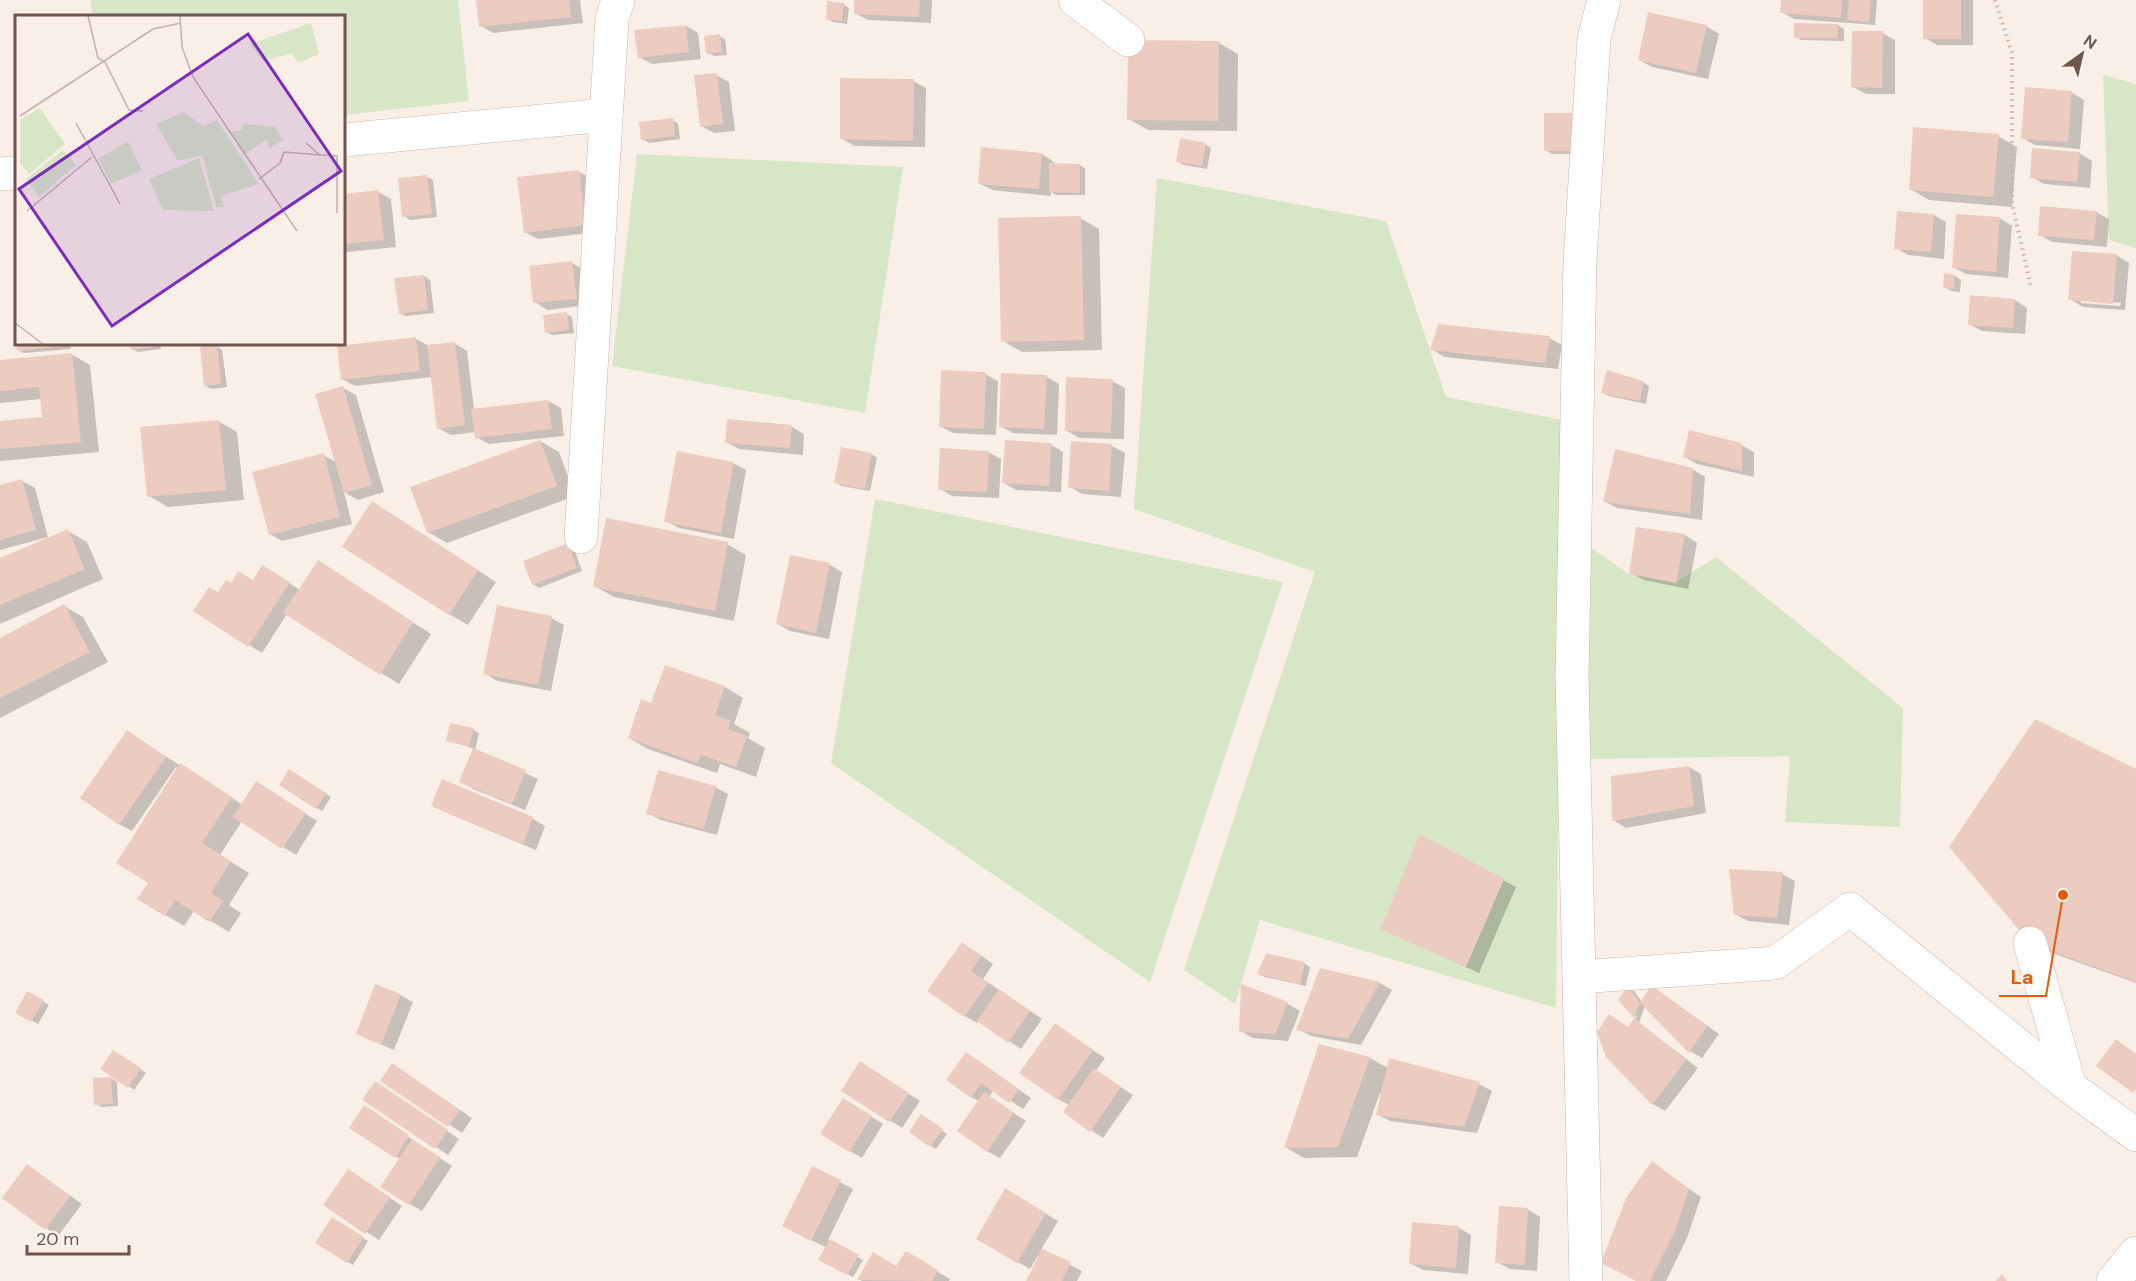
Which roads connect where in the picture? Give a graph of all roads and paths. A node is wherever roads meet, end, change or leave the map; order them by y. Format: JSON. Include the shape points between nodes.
{"nodes":[{"id":1,"x":618,"y":0,"type":"edge"},
{"id":2,"x":1075,"y":0,"type":"edge"},
{"id":3,"x":1604,"y":0,"type":"edge"},
{"id":4,"x":1995,"y":0,"type":"edge"},
{"id":5,"x":1128,"y":40,"type":"dead end"},
{"id":6,"x":606,"y":114,"type":"junction"},
{"id":7,"x":345,"y":140,"type":"edge"},
{"id":8,"x":15,"y":172,"type":"edge"},
{"id":9,"x":0,"y":174,"type":"edge"},
{"id":10,"x":2031,"y":287,"type":"dead end"},
{"id":11,"x":581,"y":537,"type":"dead end"},
{"id":12,"x":2030,"y":943,"type":"dead end"},
{"id":13,"x":1579,"y":977,"type":"junction"},
{"id":14,"x":2070,"y":1087,"type":"junction"},
{"id":15,"x":2136,"y":1135,"type":"edge"},
{"id":16,"x":2136,"y":1253,"type":"edge"},
{"id":17,"x":1586,"y":1281,"type":"edge"},
{"id":18,"x":2113,"y":1281,"type":"edge"}],
"edges":[{"from":1,"to":6,"type":"street","via":[[612,19]]},
{"from":2,"to":5,"type":"street"},
{"from":3,"to":13,"type":"street","via":[[1593,39],[1580,261],[1572,676]]},
{"from":4,"to":10,"type":"path","via":[[2012,54],[2012,203]]},
{"from":6,"to":7,"type":"street"},
{"from":6,"to":11,"type":"street"},
{"from":8,"to":9,"type":"street"},
{"from":12,"to":14,"type":"street"},
{"from":13,"to":14,"type":"street","via":[[1775,963],[1850,909]]},
{"from":13,"to":17,"type":"street"},
{"from":14,"to":15,"type":"street"},
{"from":16,"to":18,"type":"street"}]}
